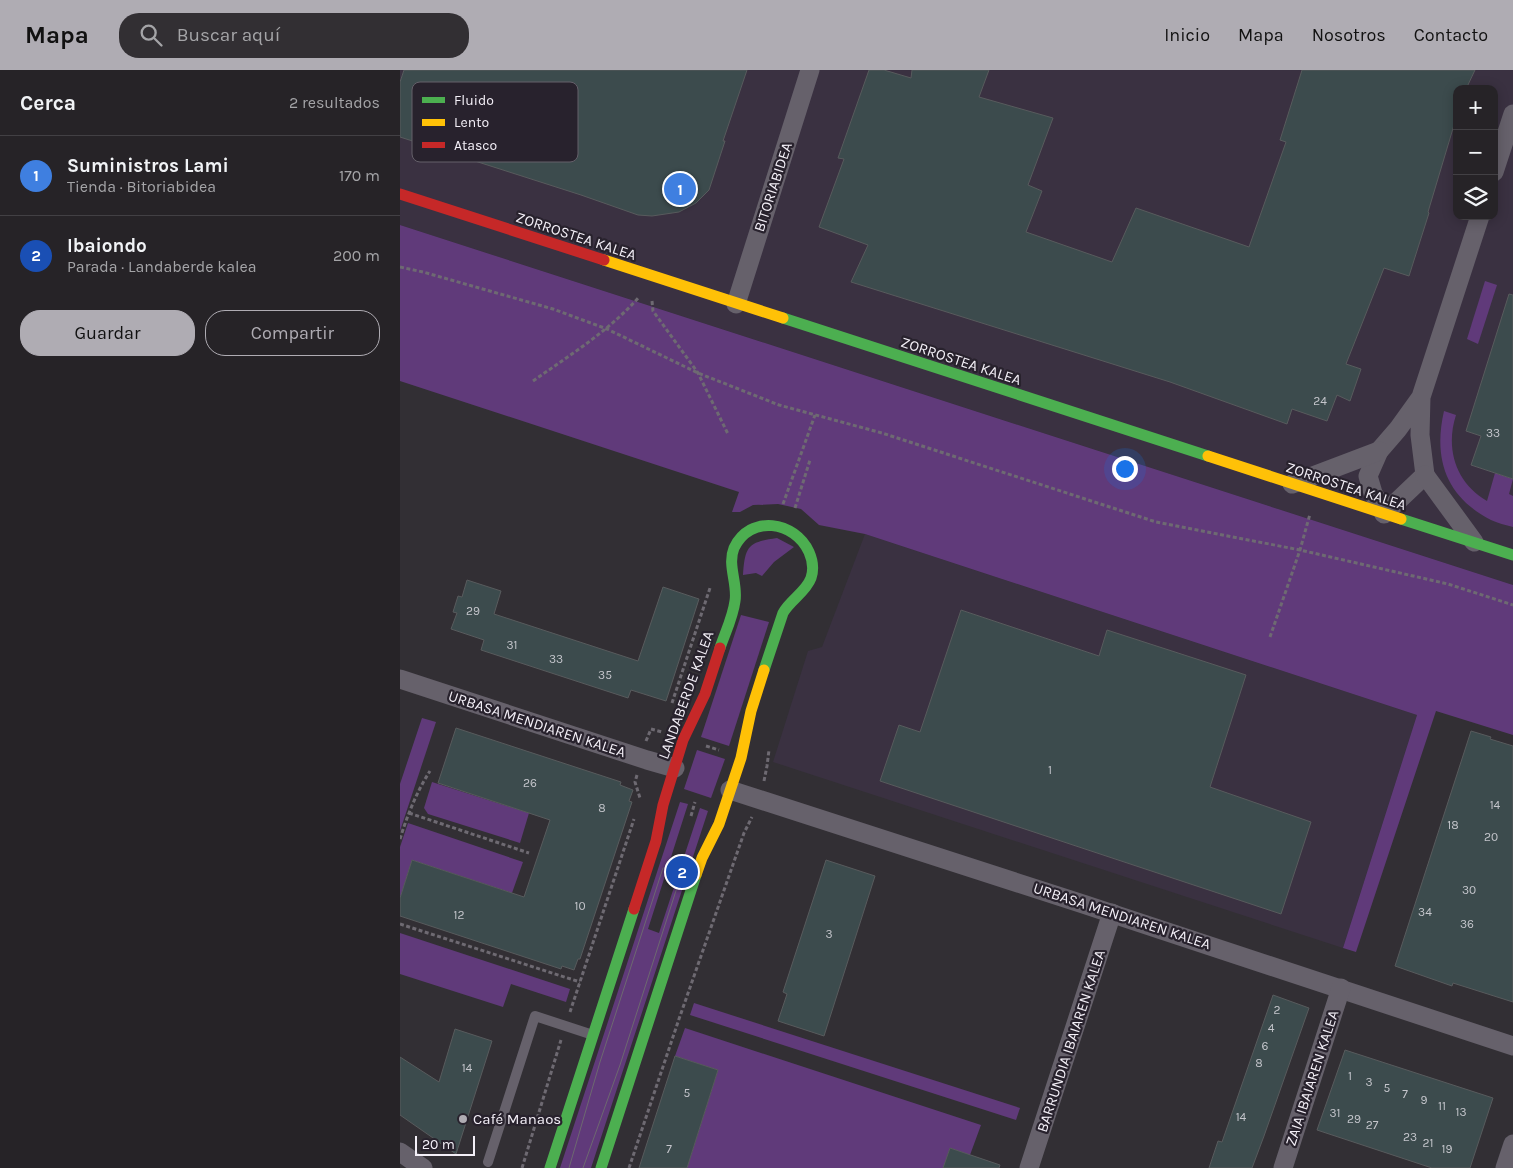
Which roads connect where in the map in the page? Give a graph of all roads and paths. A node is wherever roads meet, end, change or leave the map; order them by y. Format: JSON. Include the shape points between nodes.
{"nodes":[{"id":1,"x":810,"y":70,"type":"edge"},
{"id":2,"x":1513,"y":114,"type":"edge"},
{"id":3,"x":1498,"y":160,"type":"edge"},
{"id":4,"x":400,"y":194,"type":"edge"},
{"id":5,"x":1479,"y":220,"type":"edge"},
{"id":6,"x":400,"y":267,"type":"edge"},
{"id":7,"x":639,"y":297,"type":"dead end"},
{"id":8,"x":652,"y":301,"type":"dead end"},
{"id":9,"x":736,"y":304,"type":"junction"},
{"id":10,"x":607,"y":328,"type":"junction"},
{"id":11,"x":698,"y":373,"type":"junction"},
{"id":12,"x":533,"y":381,"type":"dead end"},
{"id":13,"x":1421,"y":397,"type":"junction"},
{"id":14,"x":815,"y":415,"type":"junction"},
{"id":15,"x":728,"y":434,"type":"dead end"},
{"id":16,"x":1379,"y":450,"type":"junction"},
{"id":17,"x":810,"y":460,"type":"dead end"},
{"id":18,"x":1424,"y":475,"type":"junction"},
{"id":19,"x":1292,"y":484,"type":"junction"},
{"id":20,"x":782,"y":508,"type":"dead end"},
{"id":21,"x":794,"y":511,"type":"dead end"},
{"id":22,"x":1310,"y":514,"type":"dead end"},
{"id":23,"x":1384,"y":514,"type":"junction"},
{"id":24,"x":1474,"y":542,"type":"junction"},
{"id":25,"x":1300,"y":550,"type":"junction"},
{"id":26,"x":1513,"y":555,"type":"edge"},
{"id":27,"x":1513,"y":605,"type":"edge"},
{"id":28,"x":1270,"y":637,"type":"dead end"},
{"id":29,"x":400,"y":680,"type":"edge"},
{"id":30,"x":684,"y":740,"type":"junction"},
{"id":31,"x":640,"y":758,"type":"junction"},
{"id":32,"x":741,"y":758,"type":"junction"},
{"id":33,"x":768,"y":766,"type":"dead end"},
{"id":34,"x":675,"y":768,"type":"junction"},
{"id":35,"x":430,"y":771,"type":"dead end"},
{"id":36,"x":730,"y":790,"type":"junction"},
{"id":37,"x":695,"y":802,"type":"dead end"},
{"id":38,"x":638,"y":805,"type":"dead end"},
{"id":39,"x":636,"y":812,"type":"dead end"},
{"id":40,"x":410,"y":813,"type":"junction"},
{"id":41,"x":691,"y":816,"type":"dead end"},
{"id":42,"x":400,"y":839,"type":"edge"},
{"id":43,"x":529,"y":853,"type":"dead end"},
{"id":44,"x":1112,"y":913,"type":"junction"},
{"id":45,"x":400,"y":924,"type":"edge"},
{"id":46,"x":580,"y":982,"type":"junction"},
{"id":47,"x":1341,"y":988,"type":"junction"},
{"id":48,"x":565,"y":1026,"type":"junction"},
{"id":49,"x":594,"y":1036,"type":"junction"},
{"id":50,"x":1513,"y":1046,"type":"edge"},
{"id":51,"x":1513,"y":1144,"type":"edge"},
{"id":52,"x":400,"y":1152,"type":"edge"},
{"id":53,"x":488,"y":1162,"type":"dead end"},
{"id":54,"x":423,"y":1168,"type":"edge"},
{"id":55,"x":522,"y":1168,"type":"edge"},
{"id":56,"x":550,"y":1168,"type":"edge"},
{"id":57,"x":601,"y":1168,"type":"edge"},
{"id":58,"x":1029,"y":1168,"type":"edge"},
{"id":59,"x":1283,"y":1168,"type":"edge"},
{"id":60,"x":1505,"y":1168,"type":"edge"}],
"edges":[{"from":1,"to":9,"type":"street","name":"BITORIABIDEA"},
{"from":2,"to":3,"type":"street"},
{"from":4,"to":9,"type":"street","name":"ZORROSTEA KALEA"},
{"from":5,"to":13,"type":"street"},
{"from":6,"to":10,"type":"path","via":[[553,309]]},
{"from":7,"to":10,"type":"path"},
{"from":8,"to":11,"type":"path","via":[[653,311]]},
{"from":9,"to":19,"type":"street","name":"ZORROSTEA KALEA"},
{"from":10,"to":11,"type":"path"},
{"from":10,"to":12,"type":"path"},
{"from":11,"to":14,"type":"path","via":[[779,405]]},
{"from":11,"to":15,"type":"path"},
{"from":13,"to":16,"type":"street"},
{"from":13,"to":18,"type":"street"},
{"from":14,"to":20,"type":"path"},
{"from":14,"to":25,"type":"path","via":[[882,433],[1156,522]]},
{"from":16,"to":19,"type":"street"},
{"from":16,"to":23,"type":"street","via":[[1368,476]]},
{"from":17,"to":21,"type":"path"},
{"from":18,"to":23,"type":"street"},
{"from":18,"to":24,"type":"street"},
{"from":19,"to":23,"type":"street","name":"ZORROSTEA KALEA"},
{"from":22,"to":25,"type":"path"},
{"from":23,"to":24,"type":"street","name":"ZORROSTEA KALEA"},
{"from":24,"to":26,"type":"street","name":"ZORROSTEA KALEA"},
{"from":25,"to":27,"type":"path","via":[[1448,584]]},
{"from":25,"to":28,"type":"path"},
{"from":29,"to":31,"type":"street","name":"URBASA MENDIAREN KALEA"},
{"from":30,"to":31,"type":"path","via":[[651,729]]},
{"from":30,"to":32,"type":"path"},
{"from":30,"to":32,"type":"street","name":"LANDABERDE KALEA","via":[[705,694],[735,602],[734,548],[743,536],[759,527],[787,528],[804,541],[814,569],[807,586],[785,610],[780,622],[750,711]]},
{"from":30,"to":34,"type":"street","name":"LANDABERDE KALEA"},
{"from":31,"to":34,"type":"street","name":"URBASA MENDIAREN KALEA"},
{"from":31,"to":38,"type":"path","via":[[635,782],[640,798]]},
{"from":32,"to":33,"type":"path"},
{"from":32,"to":36,"type":"street","name":"LANDABERDE KALEA"},
{"from":34,"to":49,"type":"street","name":"LANDABERDE KALEA","via":[[656,841]]},
{"from":35,"to":40,"type":"path"},
{"from":36,"to":44,"type":"street","name":"URBASA MENDIAREN KALEA"},
{"from":36,"to":57,"type":"street","name":"LANDABERDE KALEA","via":[[719,824],[702,858]]},
{"from":37,"to":41,"type":"path"},
{"from":39,"to":46,"type":"path"},
{"from":40,"to":42,"type":"path"},
{"from":40,"to":43,"type":"path"},
{"from":44,"to":47,"type":"street","name":"URBASA MENDIAREN KALEA"},
{"from":44,"to":58,"type":"street","name":"BARRUNDIA IBAIAREN KALEA"},
{"from":45,"to":46,"type":"path"},
{"from":46,"to":48,"type":"path"},
{"from":47,"to":50,"type":"street","name":"URBASA MENDIAREN KALEA"},
{"from":47,"to":59,"type":"street","name":"ZAIA IBAIAREN KALEA"},
{"from":48,"to":49,"type":"lane"},
{"from":48,"to":53,"type":"lane","via":[[535,1016]]},
{"from":48,"to":55,"type":"path"},
{"from":49,"to":56,"type":"street","name":"LANDABERDE KALEA"},
{"from":51,"to":60,"type":"street"},
{"from":52,"to":54,"type":"street"}]}
